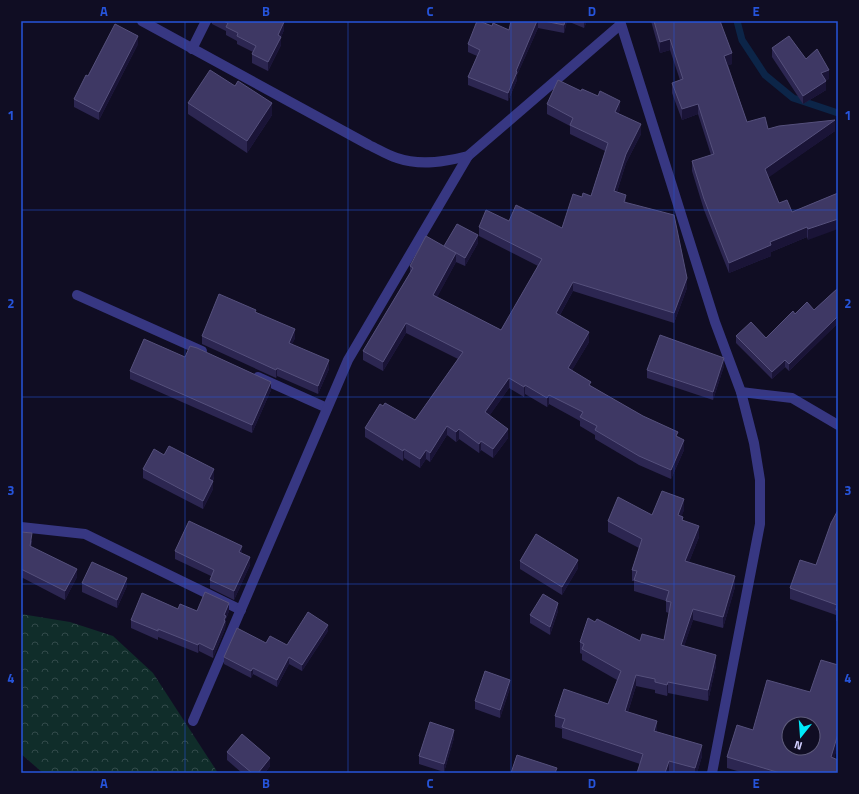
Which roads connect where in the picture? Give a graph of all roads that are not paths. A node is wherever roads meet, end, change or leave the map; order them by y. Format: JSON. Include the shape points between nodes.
{"nodes":[{"id":1,"x":142,"y":21,"type":"edge"},
{"id":2,"x":206,"y":21,"type":"edge"},
{"id":3,"x":620,"y":23,"type":"edge"},
{"id":4,"x":192,"y":49,"type":"junction"},
{"id":5,"x":468,"y":156,"type":"junction"},
{"id":6,"x":77,"y":295,"type":"dead end"},
{"id":7,"x":213,"y":356,"type":"edge"},
{"id":8,"x":249,"y":372,"type":"edge"},
{"id":9,"x":741,"y":392,"type":"junction"},
{"id":10,"x":327,"y":408,"type":"junction"},
{"id":11,"x":838,"y":425,"type":"edge"},
{"id":12,"x":21,"y":527,"type":"edge"},
{"id":13,"x":241,"y":610,"type":"junction"},
{"id":14,"x":194,"y":721,"type":"dead end"},
{"id":15,"x":712,"y":773,"type":"edge"}],
"edges":[{"from":1,"to":4,"type":"street"},
{"from":2,"to":4,"type":"street"},
{"from":3,"to":5,"type":"street"},
{"from":3,"to":9,"type":"street","via":[[715,322]]},
{"from":4,"to":5,"type":"street","via":[[368,145],[397,158],[416,162],[443,162]]},
{"from":5,"to":10,"type":"street","via":[[348,360]]},
{"from":6,"to":7,"type":"street"},
{"from":8,"to":10,"type":"street"},
{"from":9,"to":11,"type":"street","via":[[792,398]]},
{"from":9,"to":15,"type":"street","via":[[754,442],[760,480],[760,524]]},
{"from":10,"to":13,"type":"street"},
{"from":12,"to":13,"type":"street","via":[[85,534]]},
{"from":13,"to":14,"type":"street"}]}
